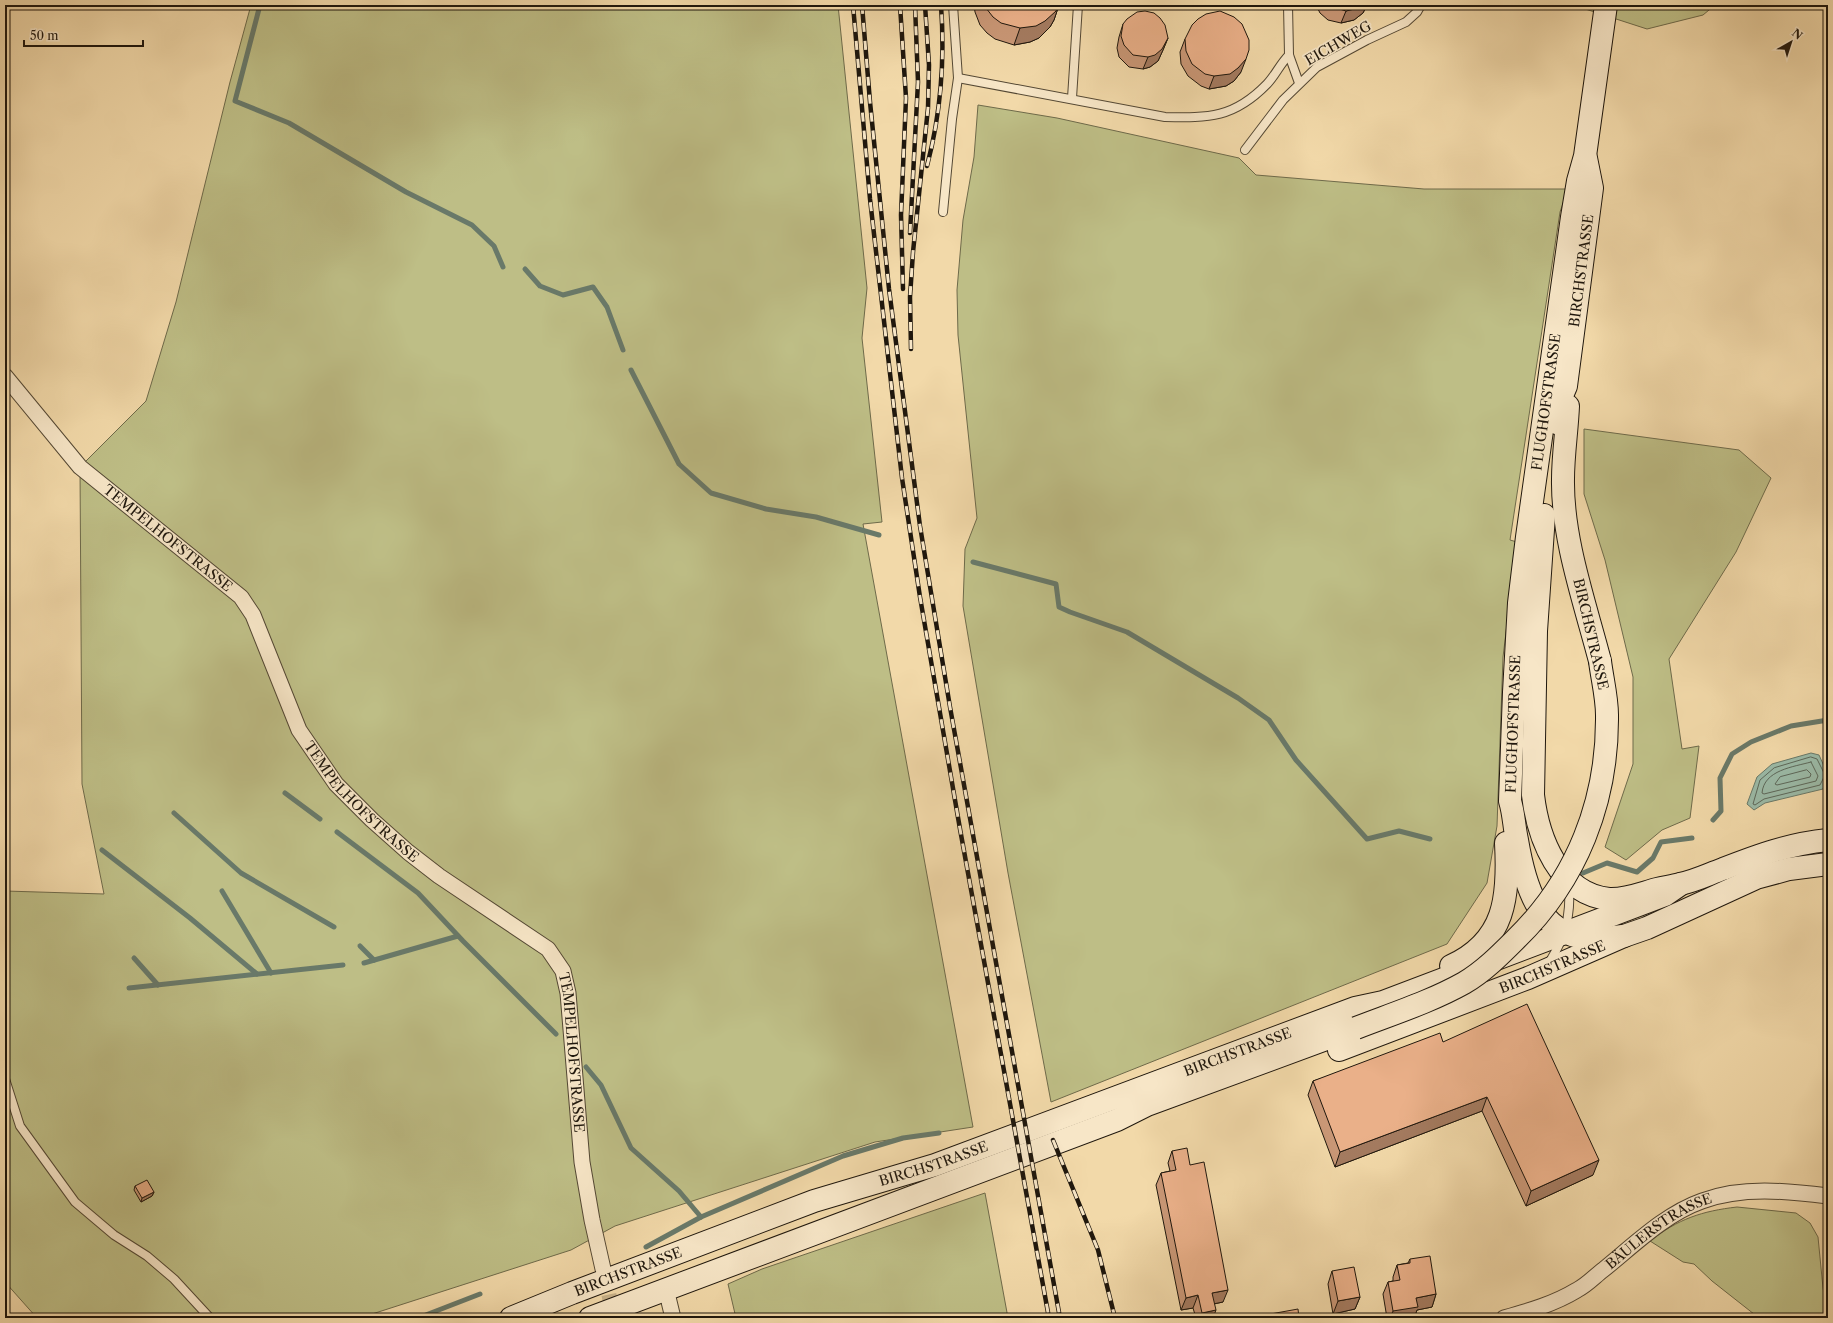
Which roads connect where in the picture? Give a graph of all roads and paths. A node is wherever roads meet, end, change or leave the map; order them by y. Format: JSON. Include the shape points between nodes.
{"nodes":[{"id":1,"x":953,"y":5,"type":"edge"},
{"id":2,"x":1078,"y":5,"type":"edge"},
{"id":3,"x":1288,"y":5,"type":"edge"},
{"id":4,"x":1421,"y":5,"type":"edge"},
{"id":5,"x":1606,"y":5,"type":"edge"},
{"id":6,"x":1289,"y":55,"type":"junction"},
{"id":7,"x":958,"y":78,"type":"junction"},
{"id":8,"x":1300,"y":83,"type":"junction"},
{"id":9,"x":1072,"y":98,"type":"junction"},
{"id":10,"x":1244,"y":150,"type":"dead end"},
{"id":11,"x":1585,"y":156,"type":"junction"},
{"id":12,"x":942,"y":212,"type":"dead end"},
{"id":13,"x":5,"y":376,"type":"edge"},
{"id":14,"x":1566,"y":386,"type":"junction"},
{"id":15,"x":1510,"y":801,"type":"junction"},
{"id":16,"x":1828,"y":840,"type":"edge"},
{"id":17,"x":1828,"y":864,"type":"edge"},
{"id":18,"x":1568,"y":879,"type":"junction"},
{"id":19,"x":1681,"y":884,"type":"junction"},
{"id":20,"x":1565,"y":932,"type":"junction"},
{"id":21,"x":1624,"y":936,"type":"junction"},
{"id":22,"x":1544,"y":971,"type":"junction"},
{"id":23,"x":1355,"y":1018,"type":"junction"},
{"id":24,"x":5,"y":1079,"type":"edge"},
{"id":25,"x":1117,"y":1120,"type":"junction"},
{"id":26,"x":1828,"y":1196,"type":"edge"},
{"id":27,"x":656,"y":1262,"type":"junction"},
{"id":28,"x":603,"y":1269,"type":"tunnel mouth"},
{"id":29,"x":666,"y":1289,"type":"junction"},
{"id":30,"x":210,"y":1318,"type":"edge"},
{"id":31,"x":511,"y":1318,"type":"edge"},
{"id":32,"x":590,"y":1318,"type":"edge"},
{"id":33,"x":673,"y":1318,"type":"edge"},
{"id":34,"x":1504,"y":1318,"type":"edge"}],
"edges":[{"from":1,"to":7,"type":"lane"},
{"from":2,"to":9,"type":"lane"},
{"from":3,"to":6,"type":"lane"},
{"from":4,"to":8,"type":"lane","name":"EICHWEG","via":[[1412,18],[1323,64]]},
{"from":5,"to":11,"type":"main road","name":"FLUGHOFSTRASSE"},
{"from":6,"to":8,"type":"lane"},
{"from":6,"to":9,"type":"lane","via":[[1268,83],[1249,101],[1225,114],[1199,118],[1165,117]]},
{"from":7,"to":9,"type":"lane"},
{"from":7,"to":12,"type":"lane"},
{"from":8,"to":10,"type":"lane","name":"EICHWEG"},
{"from":11,"to":14,"type":"main road","name":"BIRCHSTRASSE","via":[[1592,188]]},
{"from":11,"to":15,"type":"main road","name":"FLUGHOFSTRASSE","via":[[1572,217],[1526,544],[1519,610]]},
{"from":13,"to":28,"type":"street","name":"TEMPELHOFSTRASSE","via":[[80,467],[241,598],[253,615],[299,730],[332,779],[353,803],[439,876],[548,949],[563,971],[568,993],[582,1162]]},
{"from":14,"to":18,"type":"main road","name":"BIRCHSTRASSE","via":[[1558,405],[1542,536],[1536,631],[1533,795],[1540,833],[1554,863]]},
{"from":14,"to":23,"type":"main road","name":"BIRCHSTRASSE","bridge":true,"via":[[1568,407],[1562,480],[1565,508],[1570,544],[1600,661],[1607,714],[1606,747],[1591,822],[1576,860],[1555,894],[1501,954],[1465,982],[1426,1001]]},
{"from":15,"to":20,"type":"main road","name":"BIRCHSTRASSE","via":[[1519,856],[1530,894],[1546,917]]},
{"from":15,"to":23,"type":"main road","name":"BIRCHSTRASSE","via":[[1504,818],[1508,872],[1506,894],[1491,934],[1480,946],[1455,964],[1381,995]]},
{"from":16,"to":19,"type":"main road","name":"BIRCHSTRASSE","via":[[1786,846]]},
{"from":17,"to":21,"type":"main road","name":"BIRCHSTRASSE","via":[[1789,869],[1756,878]]},
{"from":18,"to":19,"type":"main road","name":"BIRCHSTRASSE","via":[[1580,889],[1610,899]]},
{"from":18,"to":20,"type":"lane","via":[[1569,917]]},
{"from":19,"to":20,"type":"main road","name":"BIRCHSTRASSE","via":[[1665,895]]},
{"from":20,"to":21,"type":"main road","name":"BIRCHSTRASSE","via":[[1587,938]]},
{"from":20,"to":22,"type":"lane"},
{"from":20,"to":23,"type":"main road","name":"BIRCHSTRASSE","via":[[1383,1002]]},
{"from":21,"to":22,"type":"main road","name":"BIRCHSTRASSE"},
{"from":22,"to":25,"type":"main road","name":"BIRCHSTRASSE","via":[[1234,1089]]},
{"from":23,"to":25,"type":"main road","name":"BIRCHSTRASSE"},
{"from":23,"to":27,"type":"main road","name":"BIRCHSTRASSE","via":[[935,1165],[814,1201]]},
{"from":24,"to":30,"type":"lane","via":[[20,1126],[75,1202],[114,1236],[147,1256],[174,1279]]},
{"from":25,"to":29,"type":"main road","name":"BIRCHSTRASSE"},
{"from":26,"to":34,"type":"street","name":"BÄULERSTRASSE","via":[[1753,1191],[1703,1200],[1672,1216],[1578,1290],[1538,1309]]},
{"from":27,"to":29,"type":"main road"},
{"from":27,"to":31,"type":"main road","name":"BIRCHSTRASSE"},
{"from":29,"to":32,"type":"main road","name":"BIRCHSTRASSE"},
{"from":29,"to":33,"type":"street"}]}
